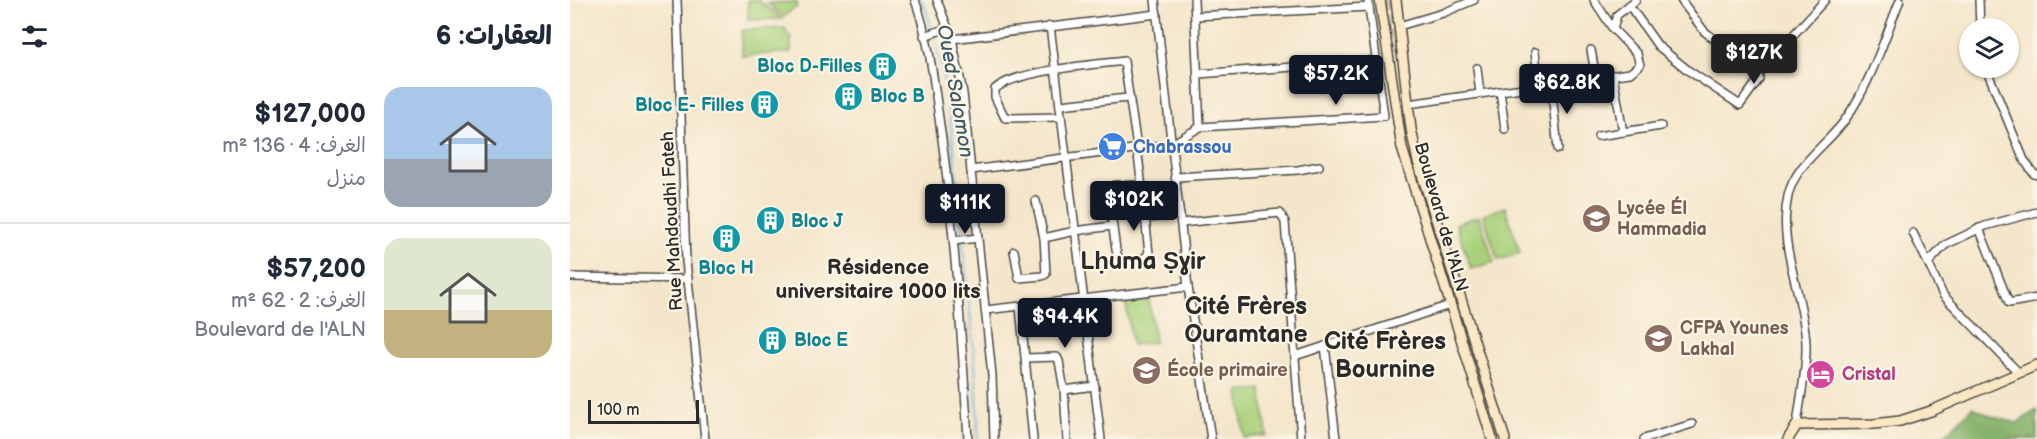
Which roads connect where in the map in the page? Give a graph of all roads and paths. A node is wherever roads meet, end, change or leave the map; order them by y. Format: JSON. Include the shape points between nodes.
{"nodes":[{"id":1,"x":677,"y":0,"type":"edge"},
{"id":2,"x":915,"y":0,"type":"edge"},
{"id":3,"x":937,"y":0,"type":"edge"},
{"id":4,"x":1155,"y":0,"type":"edge"},
{"id":5,"x":1194,"y":0,"type":"edge"},
{"id":6,"x":1380,"y":0,"type":"edge"},
{"id":7,"x":1396,"y":0,"type":"edge"},
{"id":8,"x":1474,"y":0,"type":"edge"},
{"id":9,"x":1594,"y":0,"type":"edge"},
{"id":10,"x":1681,"y":0,"type":"edge"},
{"id":11,"x":1826,"y":0,"type":"edge"},
{"id":12,"x":1900,"y":0,"type":"edge"},
{"id":13,"x":1979,"y":0,"type":"edge"},
{"id":14,"x":1633,"y":2,"type":"edge"},
{"id":15,"x":1368,"y":3,"type":"edge"},
{"id":16,"x":1156,"y":14,"type":"junction"},
{"id":17,"x":1195,"y":16,"type":"junction"},
{"id":18,"x":1980,"y":18,"type":"edge"},
{"id":19,"x":1050,"y":26,"type":"junction"},
{"id":20,"x":1399,"y":26,"type":"junction"},
{"id":21,"x":945,"y":29,"type":"junction"},
{"id":22,"x":1613,"y":29,"type":"junction"},
{"id":23,"x":926,"y":35,"type":"junction"},
{"id":24,"x":952,"y":39,"type":"junction"},
{"id":25,"x":1592,"y":50,"type":"dead end"},
{"id":26,"x":1535,"y":52,"type":"dead end"},
{"id":27,"x":1376,"y":61,"type":"junction"},
{"id":28,"x":1477,"y":68,"type":"dead end"},
{"id":29,"x":1055,"y":69,"type":"junction"},
{"id":30,"x":1198,"y":74,"type":"junction"},
{"id":31,"x":1758,"y":74,"type":"junction"},
{"id":32,"x":1613,"y":75,"type":"junction"},
{"id":33,"x":1596,"y":78,"type":"junction"},
{"id":34,"x":1990,"y":78,"type":"edge"},
{"id":35,"x":1551,"y":84,"type":"junction"},
{"id":36,"x":1539,"y":86,"type":"junction"},
{"id":37,"x":1500,"y":92,"type":"junction"},
{"id":38,"x":1480,"y":94,"type":"junction"},
{"id":39,"x":1128,"y":98,"type":"junction"},
{"id":40,"x":1408,"y":104,"type":"junction"},
{"id":41,"x":1060,"y":105,"type":"junction"},
{"id":42,"x":1397,"y":115,"type":"junction"},
{"id":43,"x":1384,"y":116,"type":"junction"},
{"id":44,"x":1061,"y":117,"type":"junction"},
{"id":45,"x":1661,"y":126,"type":"dead end"},
{"id":46,"x":1200,"y":128,"type":"junction"},
{"id":47,"x":1505,"y":129,"type":"dead end"},
{"id":48,"x":1623,"y":132,"type":"junction"},
{"id":49,"x":1598,"y":136,"type":"dead end"},
{"id":50,"x":1172,"y":144,"type":"junction"},
{"id":51,"x":1137,"y":148,"type":"junction"},
{"id":52,"x":1558,"y":149,"type":"dead end"},
{"id":53,"x":1066,"y":157,"type":"junction"},
{"id":54,"x":1319,"y":166,"type":"dead end"},
{"id":55,"x":971,"y":170,"type":"junction"},
{"id":56,"x":2037,"y":175,"type":"edge"},
{"id":57,"x":1176,"y":177,"type":"junction"},
{"id":58,"x":1142,"y":185,"type":"junction"},
{"id":59,"x":1036,"y":201,"type":"dead end"},
{"id":60,"x":2037,"y":212,"type":"edge"},
{"id":61,"x":1145,"y":218,"type":"junction"},
{"id":62,"x":1180,"y":219,"type":"junction"},
{"id":63,"x":1112,"y":226,"type":"junction"},
{"id":64,"x":1979,"y":228,"type":"junction"},
{"id":65,"x":1075,"y":231,"type":"junction"},
{"id":66,"x":1913,"y":233,"type":"dead end"},
{"id":67,"x":976,"y":238,"type":"junction"},
{"id":68,"x":1044,"y":238,"type":"junction"},
{"id":69,"x":955,"y":241,"type":"junction"},
{"id":70,"x":1014,"y":251,"type":"dead end"},
{"id":71,"x":1928,"y":263,"type":"junction"},
{"id":72,"x":570,"y":277,"type":"edge"},
{"id":73,"x":688,"y":279,"type":"junction"},
{"id":74,"x":1188,"y":287,"type":"junction"},
{"id":75,"x":1084,"y":298,"type":"junction"},
{"id":76,"x":2037,"y":298,"type":"edge"},
{"id":77,"x":1450,"y":305,"type":"junction"},
{"id":78,"x":1020,"y":307,"type":"junction"},
{"id":79,"x":986,"y":310,"type":"junction"},
{"id":80,"x":1325,"y":346,"type":"junction"},
{"id":81,"x":1295,"y":356,"type":"junction"},
{"id":82,"x":1026,"y":358,"type":"junction"},
{"id":83,"x":2037,"y":365,"type":"edge"},
{"id":84,"x":2019,"y":373,"type":"junction"},
{"id":85,"x":1095,"y":386,"type":"junction"},
{"id":86,"x":1064,"y":390,"type":"junction"},
{"id":87,"x":1692,"y":424,"type":"dead end"},
{"id":88,"x":1797,"y":425,"type":"junction"},
{"id":89,"x":705,"y":439,"type":"edge"},
{"id":90,"x":968,"y":439,"type":"edge"},
{"id":91,"x":994,"y":439,"type":"edge"},
{"id":92,"x":1033,"y":439,"type":"edge"},
{"id":93,"x":1067,"y":439,"type":"edge"},
{"id":94,"x":1101,"y":439,"type":"edge"},
{"id":95,"x":1210,"y":439,"type":"edge"},
{"id":96,"x":1301,"y":439,"type":"edge"},
{"id":97,"x":1336,"y":439,"type":"edge"},
{"id":98,"x":1492,"y":439,"type":"edge"},
{"id":99,"x":1505,"y":439,"type":"edge"},
{"id":100,"x":1644,"y":439,"type":"edge"},
{"id":101,"x":1788,"y":439,"type":"edge"}],
"edges":[{"from":1,"to":73,"type":"street","name":"Rue Mahdoudhi Fateh"},
{"from":2,"to":23,"type":"street"},
{"from":3,"to":21,"type":"street"},
{"from":4,"to":16,"type":"street"},
{"from":5,"to":17,"type":"street"},
{"from":6,"to":42,"type":"main road","name":"Boulevard de l'ALN"},
{"from":7,"to":20,"type":"main road","name":"Boulevard de l'ALN"},
{"from":8,"to":20,"type":"street"},
{"from":9,"to":22,"type":"street"},
{"from":10,"to":31,"type":"street","via":[[1704,31]]},
{"from":11,"to":31,"type":"street"},
{"from":12,"to":88,"type":"street","via":[[1862,92],[1844,121],[1799,171],[1789,193],[1785,217],[1788,250],[1800,297],[1806,345]]},
{"from":13,"to":18,"type":"street"},
{"from":14,"to":22,"type":"street","via":[[1617,15]]},
{"from":14,"to":31,"type":"street","via":[[1658,46],[1740,105],[1759,80]]},
{"from":15,"to":17,"type":"street"},
{"from":15,"to":27,"type":"street"},
{"from":16,"to":19,"type":"street"},
{"from":16,"to":50,"type":"street"},
{"from":17,"to":30,"type":"street"},
{"from":19,"to":24,"type":"street"},
{"from":19,"to":29,"type":"street"},
{"from":20,"to":40,"type":"main road","name":"Boulevard de l'ALN"},
{"from":21,"to":23,"type":"street"},
{"from":21,"to":24,"type":"street"},
{"from":22,"to":32,"type":"street","via":[[1637,54],[1640,65],[1630,73]]},
{"from":23,"to":69,"type":"street"},
{"from":24,"to":55,"type":"street","via":[[963,93]]},
{"from":25,"to":33,"type":"street"},
{"from":26,"to":36,"type":"street"},
{"from":27,"to":30,"type":"street"},
{"from":27,"to":43,"type":"street"},
{"from":28,"to":38,"type":"street"},
{"from":29,"to":39,"type":"street","via":[[1124,61]]},
{"from":29,"to":41,"type":"street"},
{"from":29,"to":44,"type":"street","via":[[1002,82],[995,88],[995,98],[1005,118]]},
{"from":30,"to":46,"type":"street"},
{"from":32,"to":33,"type":"street"},
{"from":32,"to":48,"type":"street"},
{"from":33,"to":35,"type":"street"},
{"from":34,"to":56,"type":"street","via":[[2024,160]]},
{"from":35,"to":36,"type":"street"},
{"from":35,"to":52,"type":"street"},
{"from":36,"to":37,"type":"street"},
{"from":37,"to":38,"type":"street"},
{"from":37,"to":47,"type":"street"},
{"from":38,"to":40,"type":"street"},
{"from":39,"to":41,"type":"street"},
{"from":39,"to":51,"type":"street"},
{"from":40,"to":99,"type":"main road","name":"Boulevard de l'ALN","via":[[1418,162]]},
{"from":41,"to":44,"type":"street"},
{"from":42,"to":43,"type":"street"},
{"from":42,"to":77,"type":"main road","name":"Boulevard de l'ALN","via":[[1402,148]]},
{"from":43,"to":46,"type":"street"},
{"from":44,"to":53,"type":"street"},
{"from":45,"to":48,"type":"street"},
{"from":46,"to":50,"type":"street"},
{"from":48,"to":49,"type":"street"},
{"from":50,"to":51,"type":"street"},
{"from":50,"to":57,"type":"street"},
{"from":51,"to":53,"type":"street"},
{"from":51,"to":58,"type":"street"},
{"from":53,"to":55,"type":"street"},
{"from":53,"to":65,"type":"street"},
{"from":54,"to":57,"type":"street"},
{"from":55,"to":67,"type":"street"},
{"from":57,"to":62,"type":"street"},
{"from":58,"to":61,"type":"street"},
{"from":58,"to":63,"type":"street","via":[[1110,187]]},
{"from":59,"to":68,"type":"street"},
{"from":60,"to":64,"type":"street"},
{"from":61,"to":62,"type":"street"},
{"from":61,"to":63,"type":"street","via":[[1149,253],[1143,259],[1124,261],[1118,257]]},
{"from":62,"to":74,"type":"street"},
{"from":62,"to":81,"type":"street","via":[[1280,213],[1285,222]]},
{"from":63,"to":65,"type":"street"},
{"from":64,"to":71,"type":"street","via":[[1945,245]]},
{"from":64,"to":76,"type":"street","via":[[2009,303]]},
{"from":65,"to":68,"type":"street"},
{"from":65,"to":75,"type":"street"},
{"from":66,"to":71,"type":"street"},
{"from":67,"to":69,"type":"street"},
{"from":67,"to":79,"type":"street"},
{"from":68,"to":70,"type":"street","via":[[1046,274],[1042,276],[1019,278]]},
{"from":69,"to":90,"type":"street"},
{"from":71,"to":84,"type":"street","via":[[1943,295]]},
{"from":72,"to":73,"type":"street"},
{"from":73,"to":89,"type":"street","name":"Rue Mahdoudhi Fateh"},
{"from":74,"to":75,"type":"street"},
{"from":74,"to":95,"type":"street"},
{"from":75,"to":78,"type":"street"},
{"from":75,"to":85,"type":"street"},
{"from":77,"to":80,"type":"street"},
{"from":77,"to":98,"type":"main road","name":"Boulevard de l'ALN"},
{"from":78,"to":79,"type":"street"},
{"from":78,"to":82,"type":"street"},
{"from":79,"to":91,"type":"street"},
{"from":80,"to":81,"type":"street"},
{"from":80,"to":97,"type":"street"},
{"from":81,"to":96,"type":"street"},
{"from":82,"to":86,"type":"street","via":[[1057,357]]},
{"from":82,"to":92,"type":"street"},
{"from":83,"to":84,"type":"main road"},
{"from":84,"to":88,"type":"main road","via":[[1900,421]]},
{"from":85,"to":86,"type":"street"},
{"from":85,"to":94,"type":"street"},
{"from":86,"to":93,"type":"street"},
{"from":87,"to":100,"type":"street"},
{"from":88,"to":101,"type":"main road"}]}
